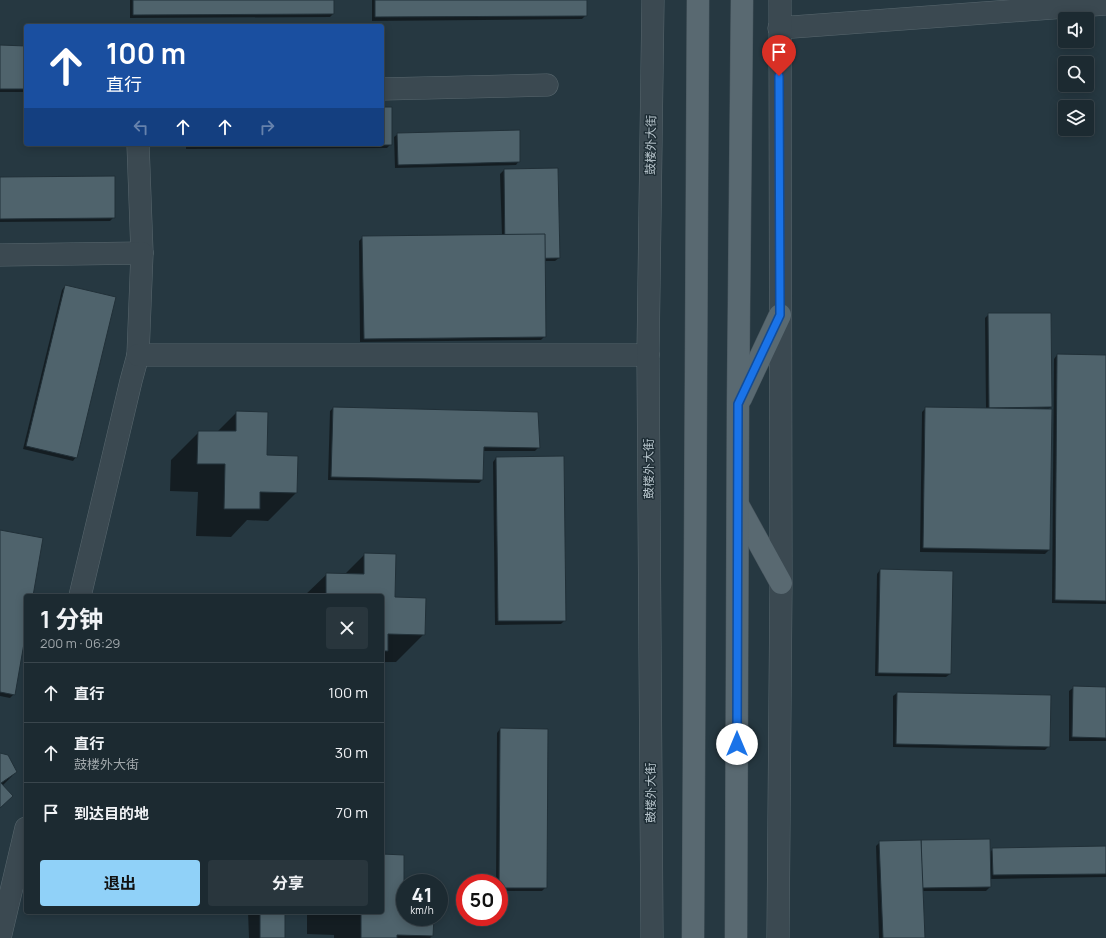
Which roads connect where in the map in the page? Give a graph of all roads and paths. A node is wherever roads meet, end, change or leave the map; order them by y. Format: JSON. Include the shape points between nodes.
{"nodes":[{"id":1,"x":653,"y":0,"type":"edge"},
{"id":2,"x":698,"y":0,"type":"edge"},
{"id":3,"x":742,"y":0,"type":"edge"},
{"id":4,"x":780,"y":0,"type":"edge"},
{"id":5,"x":1106,"y":4,"type":"edge"},
{"id":6,"x":779,"y":28,"type":"junction"},
{"id":7,"x":547,"y":85,"type":"dead end"},
{"id":8,"x":384,"y":89,"type":"edge"},
{"id":9,"x":138,"y":146,"type":"edge"},
{"id":10,"x":142,"y":253,"type":"junction"},
{"id":11,"x":0,"y":255,"type":"edge"},
{"id":12,"x":780,"y":315,"type":"junction"},
{"id":13,"x":648,"y":355,"type":"junction"},
{"id":14,"x":138,"y":356,"type":"junction"},
{"id":15,"x":738,"y":404,"type":"junction"},
{"id":16,"x":738,"y":504,"type":"junction"},
{"id":17,"x":780,"y":584,"type":"junction"},
{"id":18,"x":80,"y":594,"type":"edge"},
{"id":19,"x":24,"y":836,"type":"edge"},
{"id":20,"x":0,"y":938,"type":"edge"},
{"id":21,"x":652,"y":938,"type":"edge"},
{"id":22,"x":693,"y":938,"type":"edge"},
{"id":23,"x":736,"y":938,"type":"edge"},
{"id":24,"x":778,"y":938,"type":"edge"}],
"edges":[{"from":1,"to":13,"type":"street","name":"鼓楼外大街"},
{"from":2,"to":22,"type":"main road"},
{"from":3,"to":15,"type":"main road"},
{"from":4,"to":6,"type":"street"},
{"from":5,"to":6,"type":"street"},
{"from":6,"to":12,"type":"street"},
{"from":7,"to":8,"type":"street"},
{"from":9,"to":10,"type":"street"},
{"from":10,"to":11,"type":"street"},
{"from":10,"to":14,"type":"street"},
{"from":12,"to":15,"type":"main road"},
{"from":12,"to":17,"type":"street"},
{"from":13,"to":14,"type":"street"},
{"from":13,"to":21,"type":"street","name":"鼓楼外大街"},
{"from":14,"to":18,"type":"street"},
{"from":15,"to":16,"type":"main road"},
{"from":16,"to":17,"type":"main road"},
{"from":16,"to":23,"type":"main road"},
{"from":17,"to":24,"type":"street"},
{"from":19,"to":20,"type":"street"}]}
